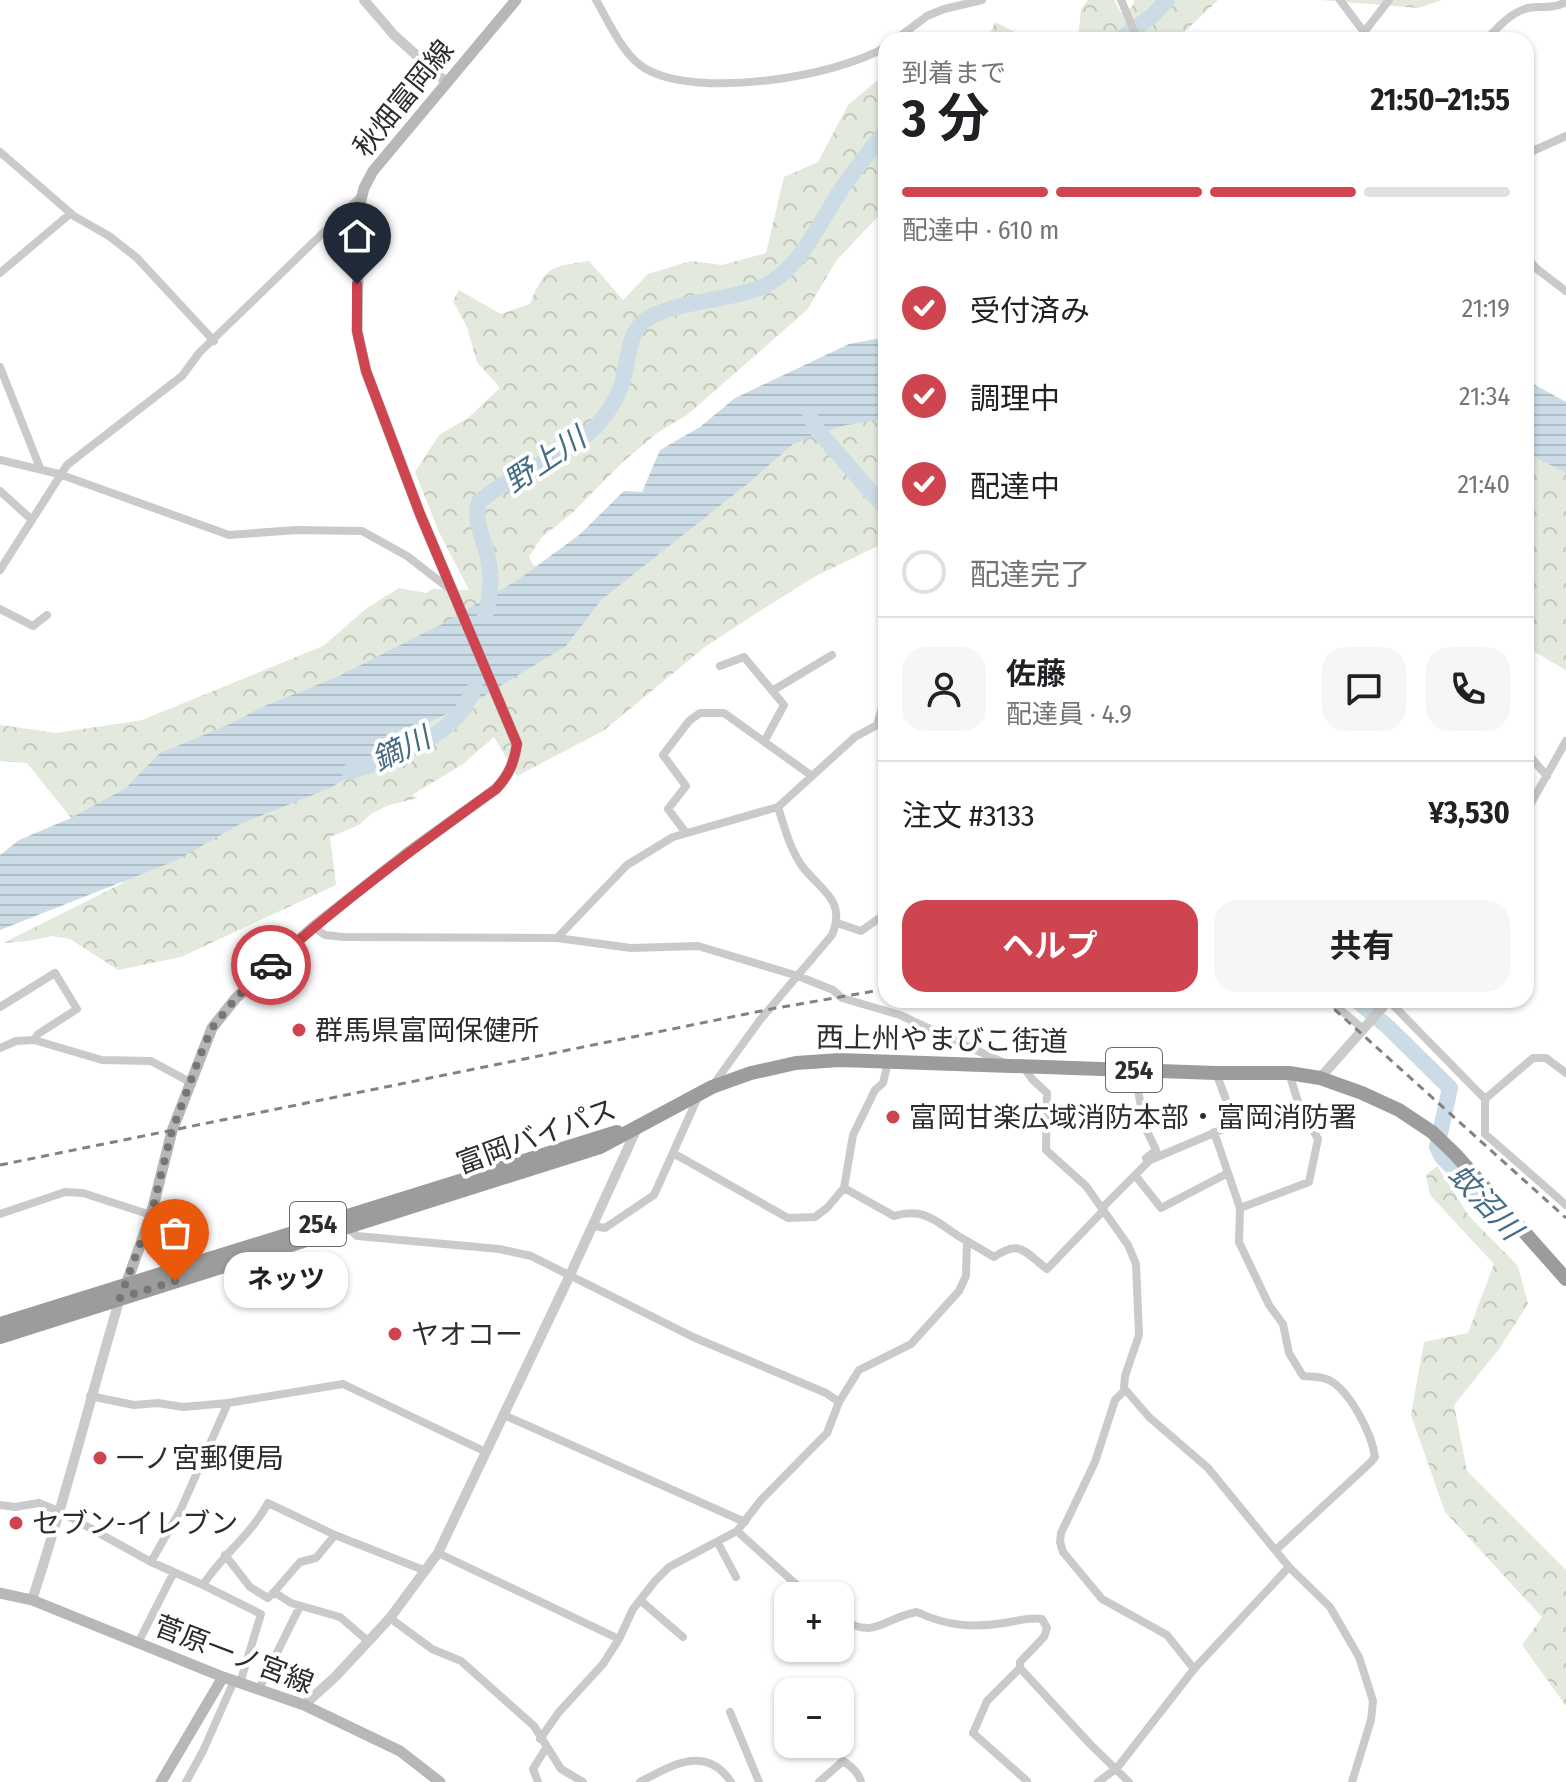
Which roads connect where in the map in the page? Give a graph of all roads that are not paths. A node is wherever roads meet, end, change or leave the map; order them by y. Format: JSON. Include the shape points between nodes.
{"nodes":[{"id":1,"x":364,"y":0,"type":"edge"},
{"id":2,"x":516,"y":0,"type":"edge"},
{"id":3,"x":596,"y":0,"type":"edge"},
{"id":4,"x":982,"y":0,"type":"edge"},
{"id":5,"x":1121,"y":0,"type":"edge"},
{"id":6,"x":1340,"y":0,"type":"edge"},
{"id":7,"x":1389,"y":0,"type":"edge"},
{"id":8,"x":1519,"y":0,"type":"edge"},
{"id":9,"x":1566,"y":2,"type":"edge"},
{"id":10,"x":1528,"y":8,"type":"junction"},
{"id":11,"x":906,"y":32,"type":"edge"},
{"id":12,"x":1134,"y":32,"type":"edge"},
{"id":13,"x":1358,"y":32,"type":"edge"},
{"id":14,"x":1365,"y":32,"type":"edge"},
{"id":15,"x":1494,"y":32,"type":"edge"},
{"id":16,"x":878,"y":52,"type":"edge"},
{"id":17,"x":446,"y":82,"type":"junction"},
{"id":18,"x":1566,"y":136,"type":"edge"},
{"id":19,"x":1534,"y":150,"type":"edge"},
{"id":20,"x":0,"y":152,"type":"edge"},
{"id":21,"x":362,"y":196,"type":"junction"},
{"id":22,"x":71,"y":213,"type":"junction"},
{"id":23,"x":1534,"y":266,"type":"edge"},
{"id":24,"x":0,"y":273,"type":"edge"},
{"id":25,"x":1566,"y":291,"type":"edge"},
{"id":26,"x":214,"y":341,"type":"junction"},
{"id":27,"x":0,"y":367,"type":"edge"},
{"id":28,"x":0,"y":460,"type":"edge"},
{"id":29,"x":40,"y":468,"type":"junction"},
{"id":30,"x":59,"y":474,"type":"junction"},
{"id":31,"x":0,"y":491,"type":"edge"},
{"id":32,"x":32,"y":520,"type":"junction"},
{"id":33,"x":0,"y":570,"type":"edge"},
{"id":34,"x":452,"y":591,"type":"junction"},
{"id":35,"x":0,"y":609,"type":"edge"},
{"id":36,"x":47,"y":615,"type":"dead end"},
{"id":37,"x":832,"y":655,"type":"dead end"},
{"id":38,"x":720,"y":666,"type":"dead end"},
{"id":39,"x":772,"y":691,"type":"junction"},
{"id":40,"x":878,"y":727,"type":"edge"},
{"id":41,"x":765,"y":740,"type":"junction"},
{"id":42,"x":1566,"y":741,"type":"edge"},
{"id":43,"x":1534,"y":761,"type":"edge"},
{"id":44,"x":812,"y":776,"type":"junction"},
{"id":45,"x":1547,"y":776,"type":"junction"},
{"id":46,"x":1534,"y":798,"type":"edge"},
{"id":47,"x":778,"y":807,"type":"junction"},
{"id":48,"x":686,"y":833,"type":"junction"},
{"id":49,"x":878,"y":919,"type":"edge"},
{"id":50,"x":837,"y":923,"type":"junction"},
{"id":51,"x":313,"y":927,"type":"junction"},
{"id":52,"x":557,"y":938,"type":"junction"},
{"id":53,"x":798,"y":976,"type":"junction"},
{"id":54,"x":0,"y":1007,"type":"edge"},
{"id":55,"x":878,"y":1008,"type":"edge"},
{"id":56,"x":879,"y":1008,"type":"edge"},
{"id":57,"x":1338,"y":1008,"type":"edge"},
{"id":58,"x":1378,"y":1008,"type":"edge"},
{"id":59,"x":1397,"y":1008,"type":"edge"},
{"id":60,"x":1380,"y":1010,"type":"joint"},
{"id":61,"x":1362,"y":1028,"type":"junction"},
{"id":62,"x":34,"y":1040,"type":"junction"},
{"id":63,"x":0,"y":1048,"type":"edge"},
{"id":64,"x":888,"y":1062,"type":"junction"},
{"id":65,"x":1016,"y":1065,"type":"junction"},
{"id":66,"x":1134,"y":1070,"type":"junction"},
{"id":67,"x":1216,"y":1073,"type":"junction"},
{"id":68,"x":1289,"y":1073,"type":"junction"},
{"id":69,"x":1566,"y":1073,"type":"edge"},
{"id":70,"x":1320,"y":1078,"type":"junction"},
{"id":71,"x":190,"y":1082,"type":"junction"},
{"id":72,"x":705,"y":1091,"type":"junction"},
{"id":73,"x":1485,"y":1099,"type":"junction"},
{"id":74,"x":637,"y":1128,"type":"junction"},
{"id":75,"x":1214,"y":1132,"type":"junction"},
{"id":76,"x":673,"y":1153,"type":"junction"},
{"id":77,"x":1148,"y":1163,"type":"junction"},
{"id":78,"x":1228,"y":1173,"type":"junction"},
{"id":79,"x":1135,"y":1175,"type":"junction"},
{"id":80,"x":844,"y":1188,"type":"junction"},
{"id":81,"x":1566,"y":1205,"type":"edge"},
{"id":82,"x":1240,"y":1208,"type":"junction"},
{"id":83,"x":1102,"y":1212,"type":"junction"},
{"id":84,"x":0,"y":1214,"type":"edge"},
{"id":85,"x":151,"y":1215,"type":"junction"},
{"id":86,"x":593,"y":1226,"type":"junction"},
{"id":87,"x":347,"y":1227,"type":"junction"},
{"id":88,"x":967,"y":1241,"type":"junction"},
{"id":89,"x":570,"y":1275,"type":"junction"},
{"id":90,"x":1566,"y":1279,"type":"edge"},
{"id":91,"x":123,"y":1291,"type":"junction"},
{"id":92,"x":0,"y":1324,"type":"edge"},
{"id":93,"x":0,"y":1337,"type":"edge"},
{"id":94,"x":1125,"y":1390,"type":"junction"},
{"id":95,"x":90,"y":1396,"type":"junction"},
{"id":96,"x":839,"y":1402,"type":"junction"},
{"id":97,"x":228,"y":1403,"type":"junction"},
{"id":98,"x":504,"y":1415,"type":"junction"},
{"id":99,"x":486,"y":1452,"type":"junction"},
{"id":100,"x":0,"y":1505,"type":"edge"},
{"id":101,"x":61,"y":1512,"type":"junction"},
{"id":102,"x":745,"y":1522,"type":"junction"},
{"id":103,"x":737,"y":1531,"type":"junction"},
{"id":104,"x":335,"y":1535,"type":"junction"},
{"id":105,"x":718,"y":1543,"type":"junction"},
{"id":106,"x":1277,"y":1549,"type":"junction"},
{"id":107,"x":438,"y":1553,"type":"junction"},
{"id":108,"x":225,"y":1555,"type":"junction"},
{"id":109,"x":151,"y":1562,"type":"junction"},
{"id":110,"x":1289,"y":1567,"type":"junction"},
{"id":111,"x":426,"y":1571,"type":"junction"},
{"id":112,"x":174,"y":1572,"type":"junction"},
{"id":113,"x":736,"y":1577,"type":"dead end"},
{"id":114,"x":793,"y":1582,"type":"edge"},
{"id":115,"x":203,"y":1585,"type":"junction"},
{"id":116,"x":0,"y":1593,"type":"edge"},
{"id":117,"x":271,"y":1595,"type":"junction"},
{"id":118,"x":32,"y":1600,"type":"junction"},
{"id":119,"x":640,"y":1600,"type":"junction"},
{"id":120,"x":300,"y":1606,"type":"junction"},
{"id":121,"x":261,"y":1614,"type":"junction"},
{"id":122,"x":390,"y":1618,"type":"junction"},
{"id":123,"x":854,"y":1628,"type":"edge"},
{"id":124,"x":683,"y":1637,"type":"dead end"},
{"id":125,"x":619,"y":1639,"type":"junction"},
{"id":126,"x":368,"y":1641,"type":"junction"},
{"id":127,"x":138,"y":1643,"type":"junction"},
{"id":128,"x":1020,"y":1668,"type":"junction"},
{"id":129,"x":1194,"y":1669,"type":"junction"},
{"id":130,"x":232,"y":1680,"type":"junction"},
{"id":131,"x":259,"y":1689,"type":"junction"},
{"id":132,"x":304,"y":1705,"type":"junction"},
{"id":133,"x":730,"y":1712,"type":"dead end"},
{"id":134,"x":543,"y":1743,"type":"junction"},
{"id":135,"x":1117,"y":1768,"type":"junction"},
{"id":136,"x":650,"y":1779,"type":"edge"},
{"id":137,"x":757,"y":1781,"type":"edge"},
{"id":138,"x":1027,"y":1781,"type":"edge"},
{"id":139,"x":161,"y":1782,"type":"edge"},
{"id":140,"x":186,"y":1782,"type":"edge"},
{"id":141,"x":440,"y":1782,"type":"edge"},
{"id":142,"x":538,"y":1782,"type":"edge"},
{"id":143,"x":583,"y":1782,"type":"edge"},
{"id":144,"x":640,"y":1782,"type":"edge"},
{"id":145,"x":731,"y":1782,"type":"edge"},
{"id":146,"x":819,"y":1782,"type":"edge"},
{"id":147,"x":861,"y":1782,"type":"edge"},
{"id":148,"x":1098,"y":1782,"type":"edge"},
{"id":149,"x":1129,"y":1782,"type":"edge"},
{"id":150,"x":1352,"y":1782,"type":"edge"}],
"edges":[{"from":1,"to":17,"type":"street"},
{"from":2,"to":17,"type":"main road","name":"秋畑富岡線"},
{"from":3,"to":16,"type":"street","via":[[635,62],[674,80],[763,80],[826,71]]},
{"from":4,"to":11,"type":"street","via":[[927,16]]},
{"from":5,"to":12,"type":"street"},
{"from":6,"to":13,"type":"street"},
{"from":7,"to":14,"type":"street"},
{"from":8,"to":10,"type":"street"},
{"from":9,"to":10,"type":"street","via":[[1548,9]]},
{"from":10,"to":15,"type":"street"},
{"from":17,"to":21,"type":"main road","name":"秋畑富岡線","via":[[373,171]]},
{"from":18,"to":19,"type":"street"},
{"from":20,"to":22,"type":"street"},
{"from":21,"to":26,"type":"street"},
{"from":21,"to":34,"type":"main road","name":"秋畑富岡線","via":[[359,349]]},
{"from":22,"to":24,"type":"street"},
{"from":22,"to":26,"type":"street","via":[[137,258]]},
{"from":23,"to":25,"type":"street"},
{"from":26,"to":30,"type":"street","via":[[182,376]]},
{"from":27,"to":29,"type":"street"},
{"from":28,"to":29,"type":"street"},
{"from":29,"to":30,"type":"street"},
{"from":30,"to":32,"type":"street"},
{"from":30,"to":34,"type":"street","via":[[229,535],[362,531],[407,556]]},
{"from":31,"to":32,"type":"street"},
{"from":32,"to":33,"type":"street"},
{"from":34,"to":51,"type":"main road","name":"秋畑富岡線","via":[[517,744],[514,763],[496,789]]},
{"from":35,"to":36,"type":"street","via":[[33,626]]},
{"from":37,"to":39,"type":"street"},
{"from":38,"to":39,"type":"street","via":[[744,657]]},
{"from":39,"to":41,"type":"street","via":[[784,705]]},
{"from":40,"to":44,"type":"street","via":[[855,737]]},
{"from":41,"to":44,"type":"street"},
{"from":41,"to":48,"type":"street","via":[[724,713],[700,713],[689,721],[663,755],[686,786],[668,809]]},
{"from":42,"to":45,"type":"street"},
{"from":43,"to":45,"type":"street"},
{"from":44,"to":47,"type":"street"},
{"from":45,"to":46,"type":"street"},
{"from":47,"to":48,"type":"street"},
{"from":47,"to":50,"type":"street","via":[[801,864],[834,902]]},
{"from":48,"to":52,"type":"street","via":[[627,865]]},
{"from":49,"to":50,"type":"street","via":[[861,931]]},
{"from":50,"to":53,"type":"street"},
{"from":51,"to":52,"type":"street","via":[[344,937]]},
{"from":51,"to":71,"type":"main road","via":[[236,998],[212,1028]]},
{"from":52,"to":53,"type":"street","via":[[631,948],[698,946]]},
{"from":53,"to":55,"type":"street","via":[[842,998]]},
{"from":53,"to":72,"type":"street"},
{"from":54,"to":62,"type":"street","via":[[55,973],[77,1009]]},
{"from":56,"to":65,"type":"street"},
{"from":57,"to":61,"type":"street"},
{"from":58,"to":60,"type":"street"},
{"from":59,"to":73,"type":"street"},
{"from":60,"to":61,"type":"street"},
{"from":61,"to":70,"type":"street"},
{"from":62,"to":63,"type":"street"},
{"from":62,"to":71,"type":"street","via":[[102,1060],[151,1061]]},
{"from":64,"to":65,"type":"highway","name":"西上州やまびこ街道","number":"254"},
{"from":64,"to":72,"type":"highway","name":"西上州やまびこ街道","number":"254","via":[[796,1063]]},
{"from":64,"to":80,"type":"street","via":[[883,1083],[853,1135]]},
{"from":65,"to":66,"type":"highway","name":"西上州やまびこ街道","number":"254"},
{"from":65,"to":83,"type":"street","via":[[1047,1093],[1046,1150],[1086,1186]]},
{"from":66,"to":67,"type":"highway","name":"西上州やまびこ街道","number":"254"},
{"from":66,"to":77,"type":"street","via":[[1145,1127],[1156,1150],[1146,1158]]},
{"from":67,"to":68,"type":"highway","name":"西上州やまびこ街道","number":"254"},
{"from":67,"to":75,"type":"street","via":[[1233,1118]]},
{"from":68,"to":70,"type":"highway","name":"西上州やまびこ街道","number":"254"},
{"from":68,"to":82,"type":"street","via":[[1318,1139],[1309,1182]]},
{"from":69,"to":73,"type":"street","via":[[1546,1058],[1533,1058]]},
{"from":70,"to":90,"type":"highway","name":"西上州やまびこ街道","number":"254","via":[[1399,1110],[1432,1132]]},
{"from":71,"to":85,"type":"main road"},
{"from":72,"to":74,"type":"highway","name":"西上州やまびこ街道","number":"254"},
{"from":72,"to":76,"type":"street"},
{"from":73,"to":81,"type":"street","via":[[1485,1134]]},
{"from":74,"to":86,"type":"street"},
{"from":74,"to":87,"type":"highway","name":"富岡バイパス","number":"254","via":[[600,1147]]},
{"from":74,"to":91,"type":"highway","name":"富岡バイパス","number":"254"},
{"from":75,"to":77,"type":"street"},
{"from":75,"to":78,"type":"street"},
{"from":76,"to":80,"type":"street","via":[[788,1218],[815,1217]]},
{"from":76,"to":86,"type":"street","via":[[654,1195],[605,1228]]},
{"from":77,"to":79,"type":"street"},
{"from":78,"to":79,"type":"street","via":[[1161,1208]]},
{"from":78,"to":82,"type":"street"},
{"from":79,"to":83,"type":"street"},
{"from":80,"to":88,"type":"street","via":[[894,1216],[909,1211],[925,1214]]},
{"from":82,"to":106,"type":"street","via":[[1239,1242],[1283,1324],[1297,1370],[1334,1384],[1362,1420],[1375,1457]]},
{"from":83,"to":88,"type":"street","via":[[1047,1269],[1018,1247],[994,1257]]},
{"from":83,"to":94,"type":"street","via":[[1136,1264],[1139,1335]]},
{"from":84,"to":85,"type":"street","via":[[65,1192]]},
{"from":85,"to":91,"type":"main road"},
{"from":86,"to":89,"type":"street"},
{"from":87,"to":89,"type":"street","via":[[357,1236],[521,1253]]},
{"from":87,"to":91,"type":"highway","name":"富岡バイパス","number":"254"},
{"from":88,"to":96,"type":"street","via":[[966,1276],[959,1291],[911,1344],[859,1370]]},
{"from":89,"to":96,"type":"street"},
{"from":89,"to":98,"type":"street"},
{"from":91,"to":92,"type":"highway","name":"富岡バイパス","number":"254"},
{"from":91,"to":93,"type":"highway","name":"富岡バイパス","number":"254"},
{"from":91,"to":95,"type":"street"},
{"from":94,"to":106,"type":"street","via":[[1208,1468]]},
{"from":94,"to":129,"type":"street","via":[[1115,1400],[1060,1542],[1102,1599],[1167,1635]]},
{"from":95,"to":97,"type":"street","via":[[134,1405]]},
{"from":95,"to":101,"type":"street"},
{"from":96,"to":102,"type":"street","via":[[827,1433]]},
{"from":97,"to":99,"type":"street","via":[[343,1384]]},
{"from":97,"to":109,"type":"street"},
{"from":98,"to":99,"type":"street"},
{"from":98,"to":102,"type":"street"},
{"from":99,"to":107,"type":"street"},
{"from":100,"to":101,"type":"street","via":[[39,1503]]},
{"from":101,"to":109,"type":"street"},
{"from":101,"to":118,"type":"street"},
{"from":102,"to":103,"type":"street"},
{"from":103,"to":105,"type":"street"},
{"from":103,"to":114,"type":"street"},
{"from":104,"to":108,"type":"street","via":[[268,1503],[258,1522]]},
{"from":104,"to":111,"type":"street"},
{"from":104,"to":117,"type":"street","via":[[316,1558],[300,1562]]},
{"from":105,"to":113,"type":"street"},
{"from":105,"to":119,"type":"street","via":[[669,1567]]},
{"from":106,"to":110,"type":"street"},
{"from":107,"to":111,"type":"street"},
{"from":107,"to":125,"type":"street"},
{"from":108,"to":115,"type":"street"},
{"from":108,"to":117,"type":"street","via":[[250,1587]]},
{"from":109,"to":112,"type":"street"},
{"from":110,"to":129,"type":"street"},
{"from":110,"to":150,"type":"street","via":[[1330,1607],[1368,1679],[1371,1720]]},
{"from":111,"to":122,"type":"street"},
{"from":112,"to":115,"type":"street"},
{"from":112,"to":127,"type":"street"},
{"from":115,"to":121,"type":"street"},
{"from":116,"to":118,"type":"main road","name":"菅原一ノ宮線"},
{"from":117,"to":120,"type":"street"},
{"from":117,"to":121,"type":"street"},
{"from":118,"to":127,"type":"main road","name":"菅原一ノ宮線"},
{"from":119,"to":124,"type":"street"},
{"from":119,"to":125,"type":"street"},
{"from":120,"to":126,"type":"street","via":[[340,1617]]},
{"from":120,"to":131,"type":"street"},
{"from":121,"to":130,"type":"street"},
{"from":122,"to":126,"type":"street"},
{"from":122,"to":134,"type":"street","via":[[432,1649],[461,1661],[518,1709]]},
{"from":123,"to":128,"type":"street","via":[[870,1629],[917,1612],[963,1626],[1040,1618],[1046,1633]]},
{"from":125,"to":134,"type":"street","via":[[559,1712]]},
{"from":126,"to":132,"type":"street"},
{"from":127,"to":130,"type":"main road","name":"菅原一ノ宮線"},
{"from":128,"to":135,"type":"street"},
{"from":128,"to":138,"type":"street","via":[[987,1701],[973,1733]]},
{"from":129,"to":135,"type":"street"},
{"from":130,"to":131,"type":"main road","name":"菅原一ノ宮線"},
{"from":130,"to":139,"type":"main road"},
{"from":130,"to":140,"type":"street"},
{"from":131,"to":132,"type":"main road","name":"菅原一ノ宮線"},
{"from":132,"to":141,"type":"main road","name":"菅原一ノ宮線","via":[[400,1751]]},
{"from":133,"to":137,"type":"street"},
{"from":134,"to":142,"type":"street","via":[[533,1769]]},
{"from":134,"to":143,"type":"street","via":[[561,1769]]},
{"from":135,"to":148,"type":"street"},
{"from":135,"to":149,"type":"street"},
{"from":136,"to":144,"type":"street"},
{"from":136,"to":145,"type":"street","via":[[702,1759],[712,1761]]},
{"from":146,"to":147,"type":"street","via":[[843,1761]]}]}
